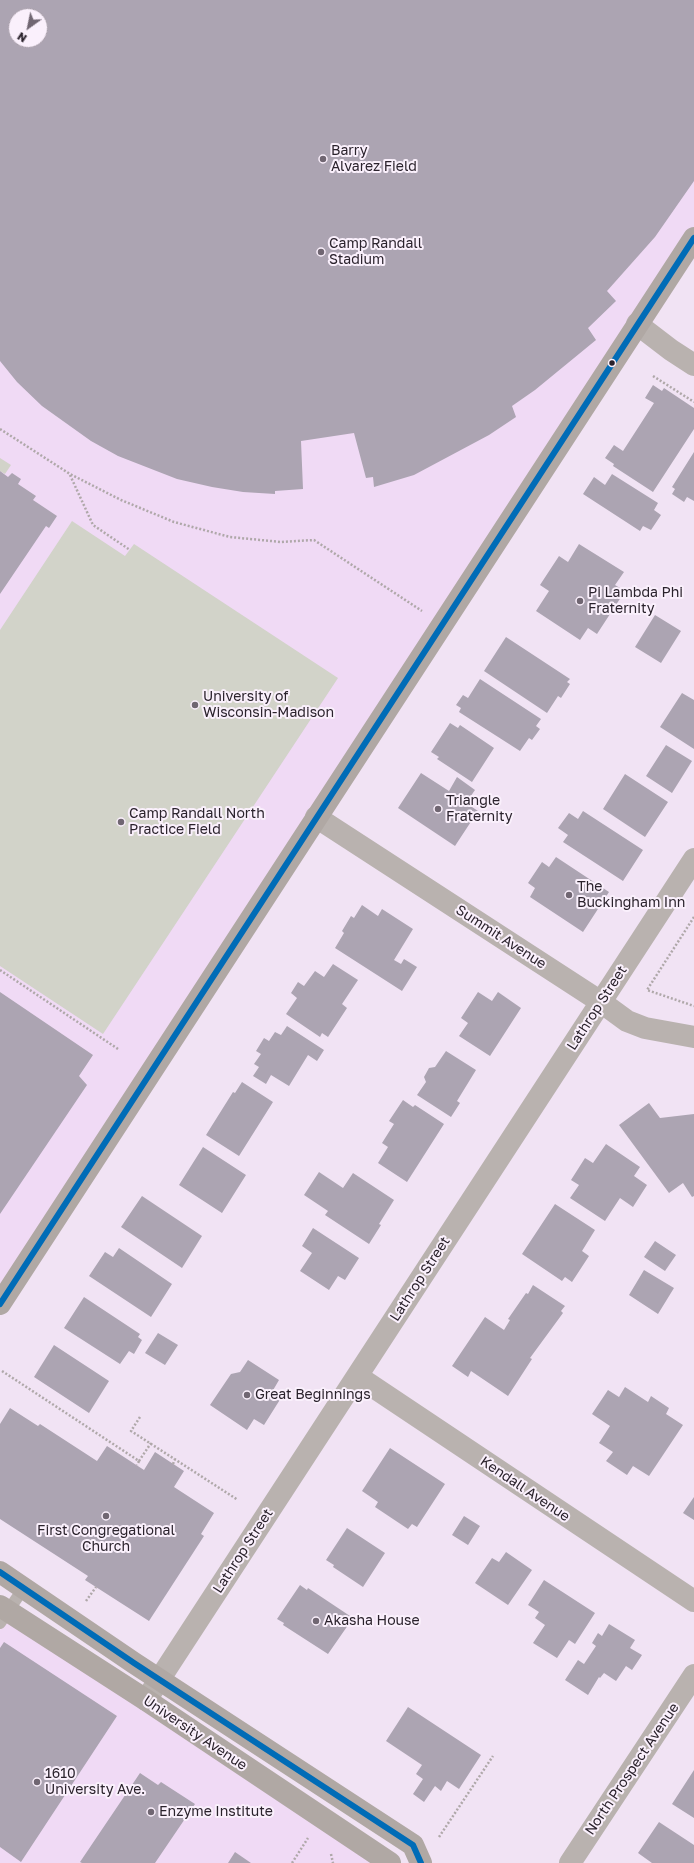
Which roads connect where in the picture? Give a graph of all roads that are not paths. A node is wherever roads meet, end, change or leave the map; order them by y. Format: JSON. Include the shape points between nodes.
{"nodes":[{"id":1,"x":694,"y":238,"type":"edge"},
{"id":2,"x":637,"y":324,"type":"junction"},
{"id":3,"x":694,"y":365,"type":"edge"},
{"id":4,"x":316,"y":818,"type":"junction"},
{"id":5,"x":694,"y":859,"type":"edge"},
{"id":6,"x":601,"y":1002,"type":"junction"},
{"id":7,"x":694,"y":1037,"type":"edge"},
{"id":8,"x":0,"y":1304,"type":"edge"},
{"id":9,"x":357,"y":1376,"type":"junction"},
{"id":10,"x":0,"y":1572,"type":"edge"},
{"id":11,"x":23,"y":1589,"type":"junction"},
{"id":12,"x":694,"y":1601,"type":"edge"},
{"id":13,"x":3,"y":1613,"type":"edge"},
{"id":14,"x":694,"y":1675,"type":"edge"},
{"id":15,"x":160,"y":1679,"type":"junction"},
{"id":16,"x":146,"y":1700,"type":"junction"},
{"id":17,"x":390,"y":1863,"type":"edge"},
{"id":18,"x":421,"y":1863,"type":"edge"},
{"id":19,"x":570,"y":1863,"type":"edge"}],
"edges":[{"from":1,"to":2,"type":"street"},
{"from":2,"to":3,"type":"street"},
{"from":2,"to":4,"type":"street"},
{"from":4,"to":6,"type":"street","name":"Summit Avenue"},
{"from":4,"to":8,"type":"street"},
{"from":5,"to":6,"type":"street","name":"Lathrop Street"},
{"from":6,"to":7,"type":"street","name":"Summit Avenue","via":[[627,1021],[645,1028]]},
{"from":6,"to":9,"type":"street","name":"Lathrop Street"},
{"from":9,"to":12,"type":"street","name":"Kendall Avenue"},
{"from":9,"to":15,"type":"street","name":"Lathrop Street"},
{"from":10,"to":11,"type":"street","name":"University Avenue"},
{"from":11,"to":13,"type":"lane"},
{"from":11,"to":15,"type":"street","name":"University Avenue"},
{"from":13,"to":16,"type":"street","name":"University Avenue"},
{"from":14,"to":19,"type":"street","name":"North Prospect Avenue"},
{"from":15,"to":16,"type":"street","name":"Lathrop Street"},
{"from":15,"to":18,"type":"street","name":"University Avenue","via":[[413,1845]]},
{"from":16,"to":17,"type":"street","name":"University Avenue"}]}
